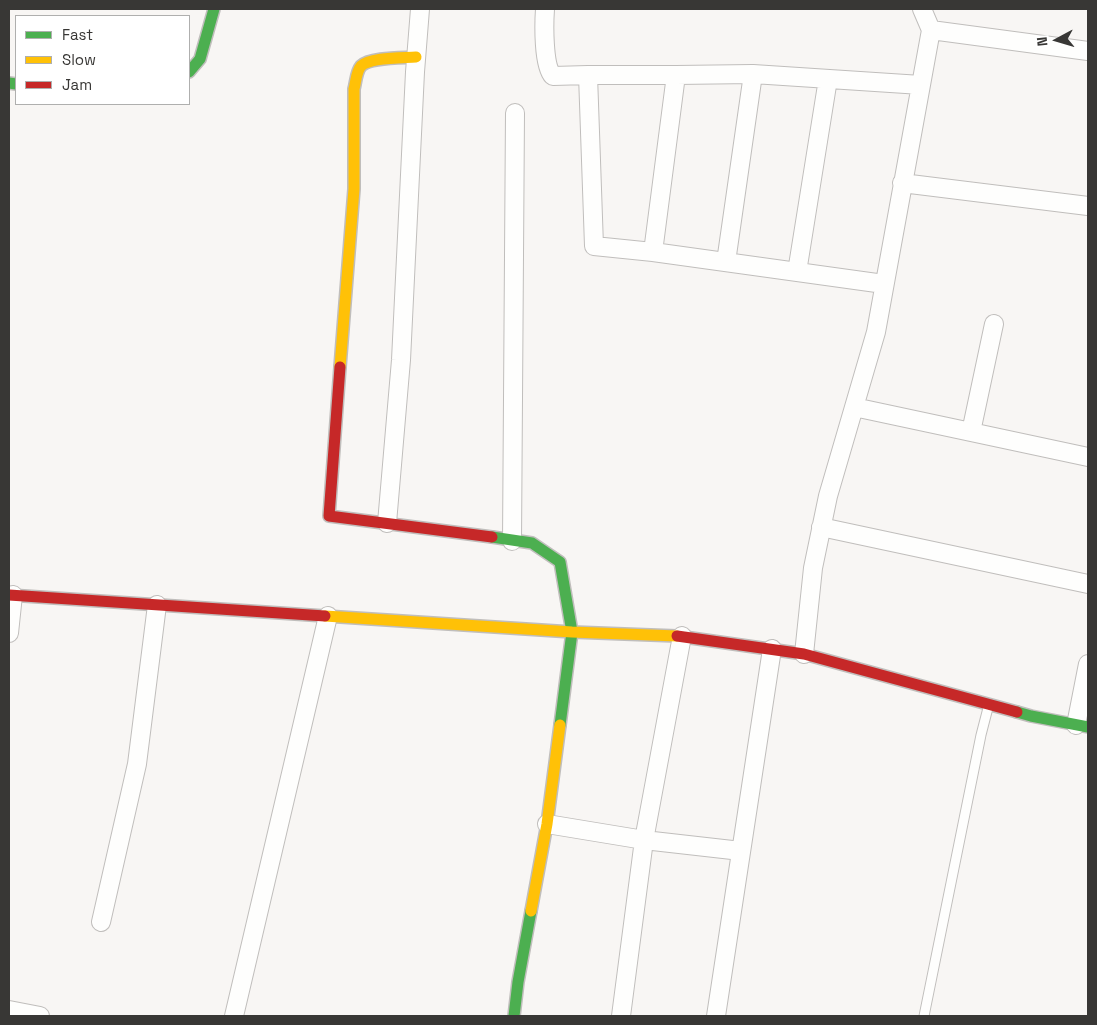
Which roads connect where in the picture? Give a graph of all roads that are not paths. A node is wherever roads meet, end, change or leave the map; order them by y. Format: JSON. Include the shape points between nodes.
{"nodes":[{"id":1,"x":214,"y":9,"type":"edge"},
{"id":2,"x":420,"y":9,"type":"edge"},
{"id":3,"x":545,"y":9,"type":"edge"},
{"id":4,"x":922,"y":9,"type":"edge"},
{"id":5,"x":931,"y":30,"type":"junction"},
{"id":6,"x":1088,"y":51,"type":"edge"},
{"id":7,"x":416,"y":57,"type":"junction"},
{"id":8,"x":190,"y":71,"type":"edge"},
{"id":9,"x":753,"y":74,"type":"junction"},
{"id":10,"x":588,"y":75,"type":"junction"},
{"id":11,"x":676,"y":75,"type":"junction"},
{"id":12,"x":828,"y":79,"type":"junction"},
{"id":13,"x":921,"y":85,"type":"junction"},
{"id":14,"x":515,"y":112,"type":"dead end"},
{"id":15,"x":902,"y":183,"type":"junction"},
{"id":16,"x":1088,"y":206,"type":"edge"},
{"id":17,"x":652,"y":252,"type":"junction"},
{"id":18,"x":726,"y":262,"type":"junction"},
{"id":19,"x":797,"y":272,"type":"junction"},
{"id":20,"x":884,"y":284,"type":"junction"},
{"id":21,"x":994,"y":324,"type":"dead end"},
{"id":22,"x":854,"y":407,"type":"junction"},
{"id":23,"x":971,"y":432,"type":"junction"},
{"id":24,"x":1088,"y":457,"type":"edge"},
{"id":25,"x":387,"y":523,"type":"junction"},
{"id":26,"x":821,"y":527,"type":"junction"},
{"id":27,"x":512,"y":541,"type":"junction"},
{"id":28,"x":1088,"y":584,"type":"edge"},
{"id":29,"x":11,"y":595,"type":"edge"},
{"id":30,"x":156,"y":605,"type":"junction"},
{"id":31,"x":328,"y":616,"type":"junction"},
{"id":32,"x":9,"y":632,"type":"edge"},
{"id":33,"x":572,"y":632,"type":"junction"},
{"id":34,"x":682,"y":636,"type":"junction"},
{"id":35,"x":772,"y":649,"type":"junction"},
{"id":36,"x":804,"y":654,"type":"junction"},
{"id":37,"x":1088,"y":664,"type":"edge"},
{"id":38,"x":989,"y":704,"type":"junction"},
{"id":39,"x":1082,"y":726,"type":"edge"},
{"id":40,"x":547,"y":824,"type":"junction"},
{"id":41,"x":644,"y":840,"type":"junction"},
{"id":42,"x":741,"y":850,"type":"junction"},
{"id":43,"x":101,"y":922,"type":"dead end"},
{"id":44,"x":9,"y":1010,"type":"edge"},
{"id":45,"x":40,"y":1016,"type":"edge"},
{"id":46,"x":234,"y":1016,"type":"edge"},
{"id":47,"x":514,"y":1016,"type":"edge"},
{"id":48,"x":621,"y":1016,"type":"edge"},
{"id":49,"x":716,"y":1016,"type":"edge"},
{"id":50,"x":924,"y":1016,"type":"edge"}],
"edges":[{"from":1,"to":8,"type":"street","via":[[200,59]]},
{"from":2,"to":7,"type":"street"},
{"from":3,"to":10,"type":"street","via":[[550,73],[553,76]]},
{"from":4,"to":5,"type":"street"},
{"from":5,"to":6,"type":"street"},
{"from":5,"to":13,"type":"street"},
{"from":7,"to":25,"type":"street","via":[[401,360]]},
{"from":7,"to":25,"type":"street","via":[[363,64],[354,89],[354,189],[329,516]]},
{"from":9,"to":11,"type":"street"},
{"from":9,"to":12,"type":"street"},
{"from":9,"to":18,"type":"street"},
{"from":10,"to":11,"type":"street"},
{"from":10,"to":17,"type":"street","via":[[594,246]]},
{"from":11,"to":17,"type":"street"},
{"from":12,"to":13,"type":"street"},
{"from":12,"to":19,"type":"street"},
{"from":13,"to":15,"type":"street"},
{"from":14,"to":27,"type":"street"},
{"from":15,"to":16,"type":"street"},
{"from":15,"to":20,"type":"street"},
{"from":17,"to":18,"type":"street"},
{"from":18,"to":19,"type":"street"},
{"from":19,"to":20,"type":"street"},
{"from":20,"to":22,"type":"street","via":[[876,332]]},
{"from":21,"to":23,"type":"street"},
{"from":22,"to":23,"type":"street"},
{"from":22,"to":26,"type":"street"},
{"from":23,"to":24,"type":"street"},
{"from":25,"to":27,"type":"street"},
{"from":26,"to":28,"type":"street"},
{"from":26,"to":36,"type":"street"},
{"from":27,"to":33,"type":"street","via":[[532,544],[560,562]]},
{"from":29,"to":30,"type":"street"},
{"from":29,"to":32,"type":"street"},
{"from":30,"to":31,"type":"street"},
{"from":30,"to":43,"type":"street","via":[[137,764]]},
{"from":31,"to":33,"type":"street"},
{"from":31,"to":46,"type":"street"},
{"from":33,"to":34,"type":"street"},
{"from":33,"to":40,"type":"street"},
{"from":34,"to":35,"type":"street"},
{"from":34,"to":41,"type":"street"},
{"from":35,"to":36,"type":"street"},
{"from":35,"to":42,"type":"street"},
{"from":36,"to":38,"type":"street"},
{"from":37,"to":39,"type":"street"},
{"from":38,"to":39,"type":"street"},
{"from":38,"to":50,"type":"lane"},
{"from":40,"to":41,"type":"street"},
{"from":40,"to":47,"type":"street"},
{"from":41,"to":42,"type":"street"},
{"from":41,"to":48,"type":"street"},
{"from":42,"to":49,"type":"street"},
{"from":44,"to":45,"type":"street"}]}
